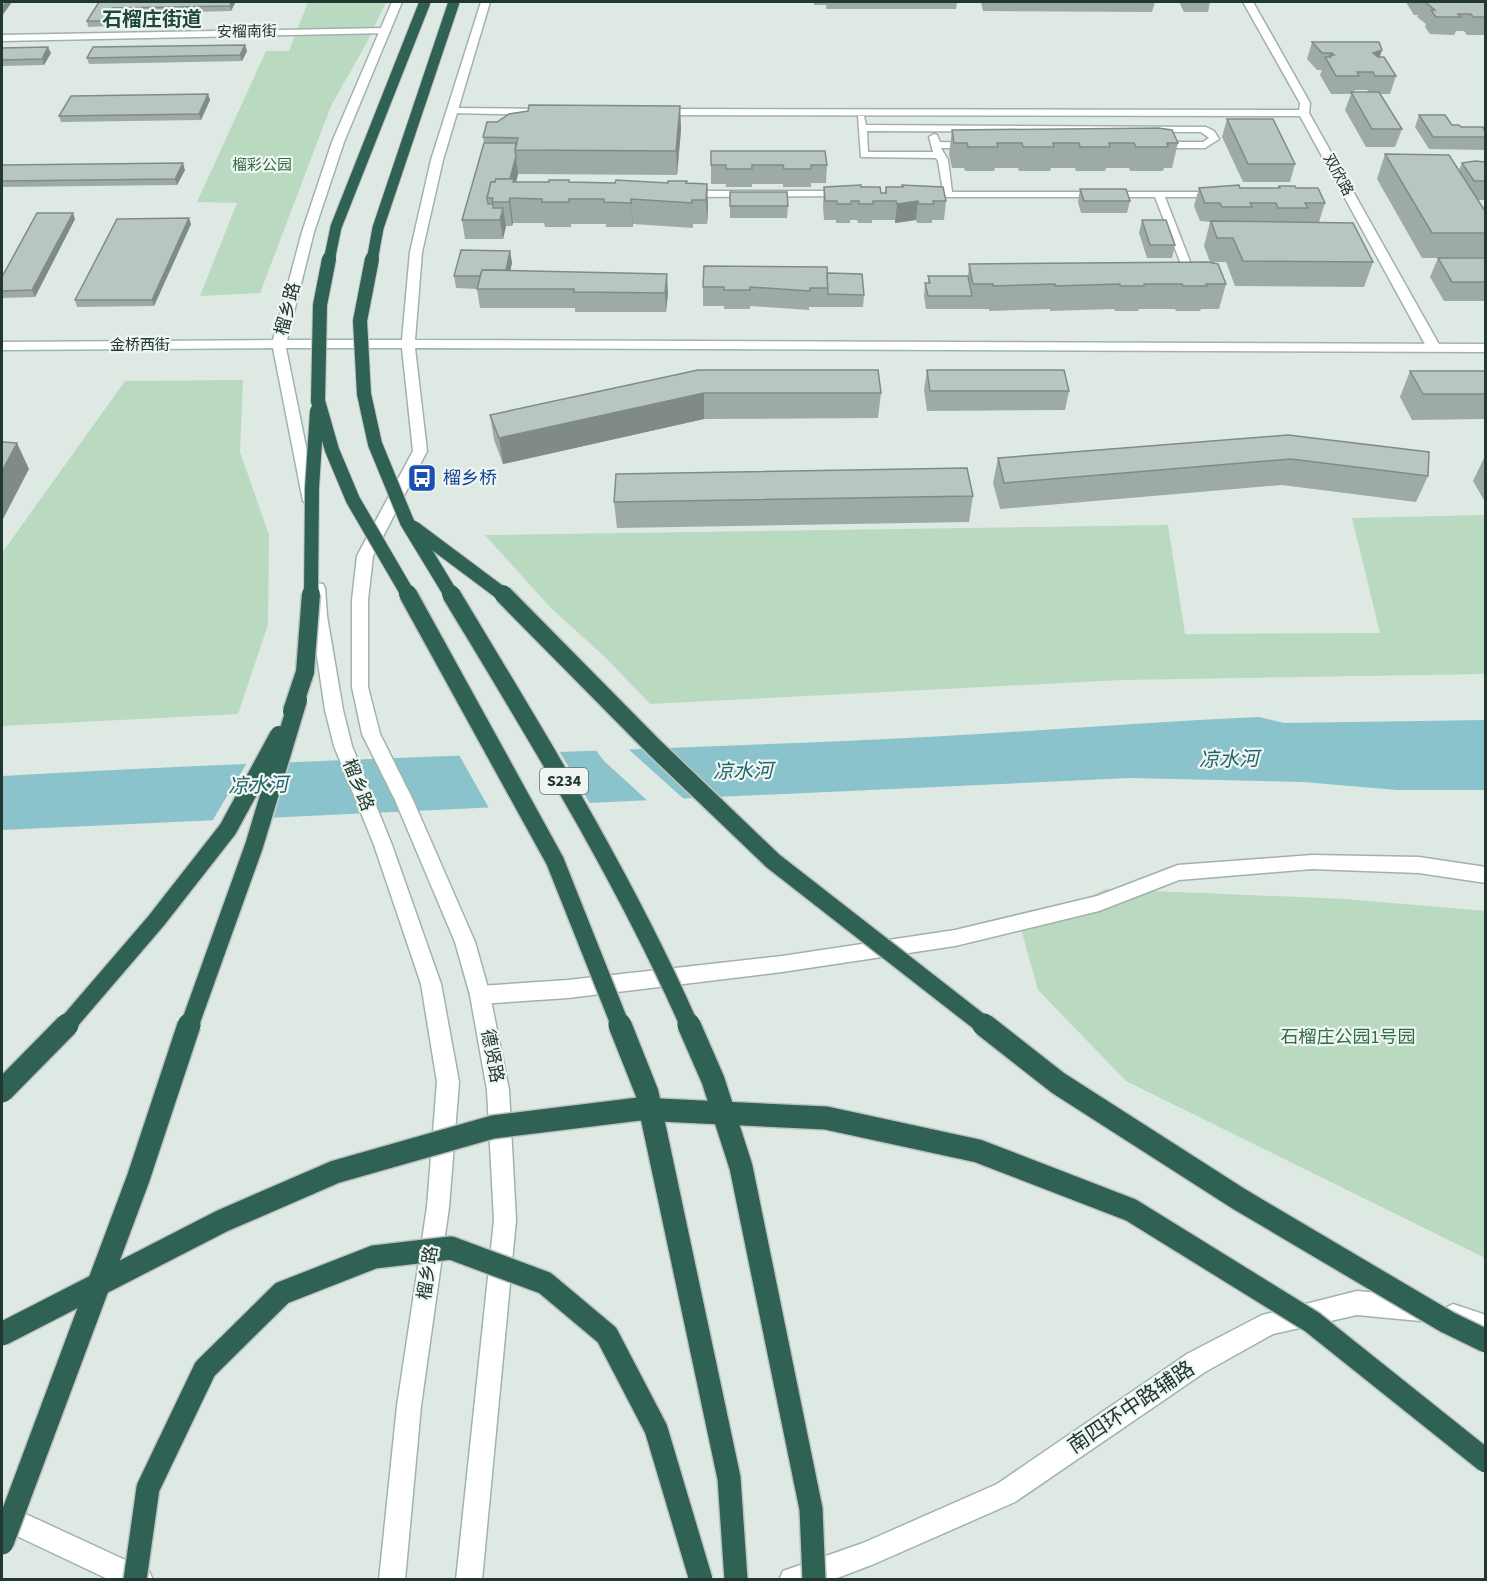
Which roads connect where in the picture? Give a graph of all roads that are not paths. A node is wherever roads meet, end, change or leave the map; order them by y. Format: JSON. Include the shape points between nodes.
{"nodes":[{"id":1,"x":397,"y":2,"type":"edge"},
{"id":2,"x":425,"y":2,"type":"edge"},
{"id":3,"x":454,"y":2,"type":"edge"},
{"id":4,"x":486,"y":2,"type":"edge"},
{"id":5,"x":1248,"y":2,"type":"edge"},
{"id":6,"x":385,"y":32,"type":"junction"},
{"id":7,"x":2,"y":38,"type":"edge"},
{"id":8,"x":452,"y":111,"type":"junction"},
{"id":9,"x":557,"y":112,"type":"edge"},
{"id":10,"x":639,"y":112,"type":"edge"},
{"id":11,"x":860,"y":112,"type":"junction"},
{"id":12,"x":1304,"y":114,"type":"junction"},
{"id":13,"x":862,"y":128,"type":"junction"},
{"id":14,"x":933,"y":128,"type":"junction"},
{"id":15,"x":983,"y":145,"type":"edge"},
{"id":16,"x":1147,"y":145,"type":"edge"},
{"id":17,"x":937,"y":150,"type":"junction"},
{"id":18,"x":672,"y":194,"type":"edge"},
{"id":19,"x":851,"y":194,"type":"edge"},
{"id":20,"x":1159,"y":194,"type":"junction"},
{"id":21,"x":1223,"y":194,"type":"edge"},
{"id":22,"x":935,"y":195,"type":"edge"},
{"id":23,"x":947,"y":195,"type":"junction"},
{"id":24,"x":1191,"y":277,"type":"edge"},
{"id":25,"x":279,"y":344,"type":"junction"},
{"id":26,"x":408,"y":345,"type":"junction"},
{"id":27,"x":2,"y":346,"type":"edge"},
{"id":28,"x":1434,"y":348,"type":"junction"},
{"id":29,"x":1485,"y":348,"type":"edge"},
{"id":30,"x":318,"y":401,"type":"junction"},
{"id":31,"x":407,"y":522,"type":"junction"},
{"id":32,"x":298,"y":700,"type":"junction"},
{"id":33,"x":1485,"y":875,"type":"edge"},
{"id":34,"x":480,"y":995,"type":"junction"},
{"id":35,"x":2,"y":1091,"type":"edge"},
{"id":36,"x":1485,"y":1327,"type":"edge"},
{"id":37,"x":2,"y":1334,"type":"edge"},
{"id":38,"x":1485,"y":1341,"type":"edge"},
{"id":39,"x":1485,"y":1461,"type":"edge"},
{"id":40,"x":2,"y":1516,"type":"edge"},
{"id":41,"x":2,"y":1544,"type":"edge"},
{"id":42,"x":135,"y":1580,"type":"edge"},
{"id":43,"x":140,"y":1580,"type":"edge"},
{"id":44,"x":392,"y":1580,"type":"edge"},
{"id":45,"x":469,"y":1580,"type":"edge"},
{"id":46,"x":701,"y":1580,"type":"edge"},
{"id":47,"x":736,"y":1580,"type":"edge"},
{"id":48,"x":792,"y":1580,"type":"edge"},
{"id":49,"x":814,"y":1580,"type":"edge"}],
"edges":[{"from":1,"to":6,"type":"street","name":"榴乡路"},
{"from":2,"to":30,"type":"highway","name":"榴乡路","number":"S234","bridge":true,"via":[[336,227],[320,304]]},
{"from":3,"to":31,"type":"highway","number":"S234","bridge":true,"via":[[378,228],[360,321],[364,394],[375,444]]},
{"from":4,"to":8,"type":"street"},
{"from":5,"to":12,"type":"street","name":"双欣路","via":[[1305,103]]},
{"from":6,"to":7,"type":"street","name":"安榴南街"},
{"from":6,"to":25,"type":"street","name":"榴乡路","via":[[338,142],[308,232]]},
{"from":8,"to":9,"type":"street"},
{"from":8,"to":26,"type":"street","via":[[416,252]]},
{"from":10,"to":11,"type":"street"},
{"from":11,"to":12,"type":"street"},
{"from":11,"to":13,"type":"lane"},
{"from":12,"to":28,"type":"street","name":"双欣路"},
{"from":13,"to":14,"type":"lane"},
{"from":13,"to":17,"type":"lane","via":[[864,155]]},
{"from":14,"to":16,"type":"lane","via":[[1203,129],[1214,139],[1205,145]]},
{"from":14,"to":17,"type":"lane"},
{"from":15,"to":17,"type":"lane"},
{"from":17,"to":23,"type":"lane","via":[[943,160]]},
{"from":18,"to":19,"type":"lane"},
{"from":20,"to":21,"type":"lane"},
{"from":20,"to":23,"type":"lane"},
{"from":20,"to":24,"type":"lane"},
{"from":22,"to":23,"type":"lane"},
{"from":25,"to":26,"type":"street","name":"金桥西街"},
{"from":25,"to":27,"type":"street","name":"金桥西街"},
{"from":25,"to":44,"type":"street","name":"榴乡路","via":[[311,507],[319,616],[334,710],[343,746],[431,984],[448,1082],[438,1207],[409,1406]]},
{"from":26,"to":28,"type":"street","name":"金桥西街"},
{"from":26,"to":34,"type":"street","name":"德贤路","via":[[420,451],[365,556],[360,600],[360,687],[371,734],[465,942]]},
{"from":28,"to":29,"type":"street","name":"金桥西街"},
{"from":30,"to":32,"type":"highway","bridge":true,"via":[[312,471],[308,661]]},
{"from":30,"to":47,"type":"highway","name":"榴乡路","number":"S234","bridge":true,"via":[[352,500],[428,628],[555,861],[647,1093],[729,1478]]},
{"from":31,"to":38,"type":"highway","bridge":true,"via":[[510,600],[773,861],[1058,1083],[1239,1199]]},
{"from":31,"to":49,"type":"highway","number":"S234","bridge":true,"via":[[570,789],[657,952],[713,1080],[741,1167],[808,1498]]},
{"from":32,"to":35,"type":"highway","bridge":true,"via":[[228,829],[74,1018]]},
{"from":32,"to":41,"type":"highway","bridge":true,"via":[[254,846],[138,1179]]},
{"from":33,"to":34,"type":"street","via":[[1419,865],[1312,862],[1178,873],[1099,903],[955,938],[782,964],[568,989]]},
{"from":34,"to":45,"type":"street","name":"德贤路","via":[[498,1090],[505,1220]]},
{"from":36,"to":48,"type":"street","name":"南四环中路辅路","via":[[1412,1307],[1357,1303],[1270,1323],[1196,1363],[1006,1493],[865,1555]]},
{"from":37,"to":39,"type":"highway","bridge":true,"via":[[222,1221],[335,1172],[493,1127],[639,1109],[826,1118],[978,1151],[1131,1210],[1312,1322]]},
{"from":40,"to":43,"type":"street"},
{"from":42,"to":46,"type":"highway","bridge":true,"via":[[148,1488],[206,1369],[282,1293],[374,1257],[451,1248],[545,1283],[607,1335],[656,1429]]}]}
